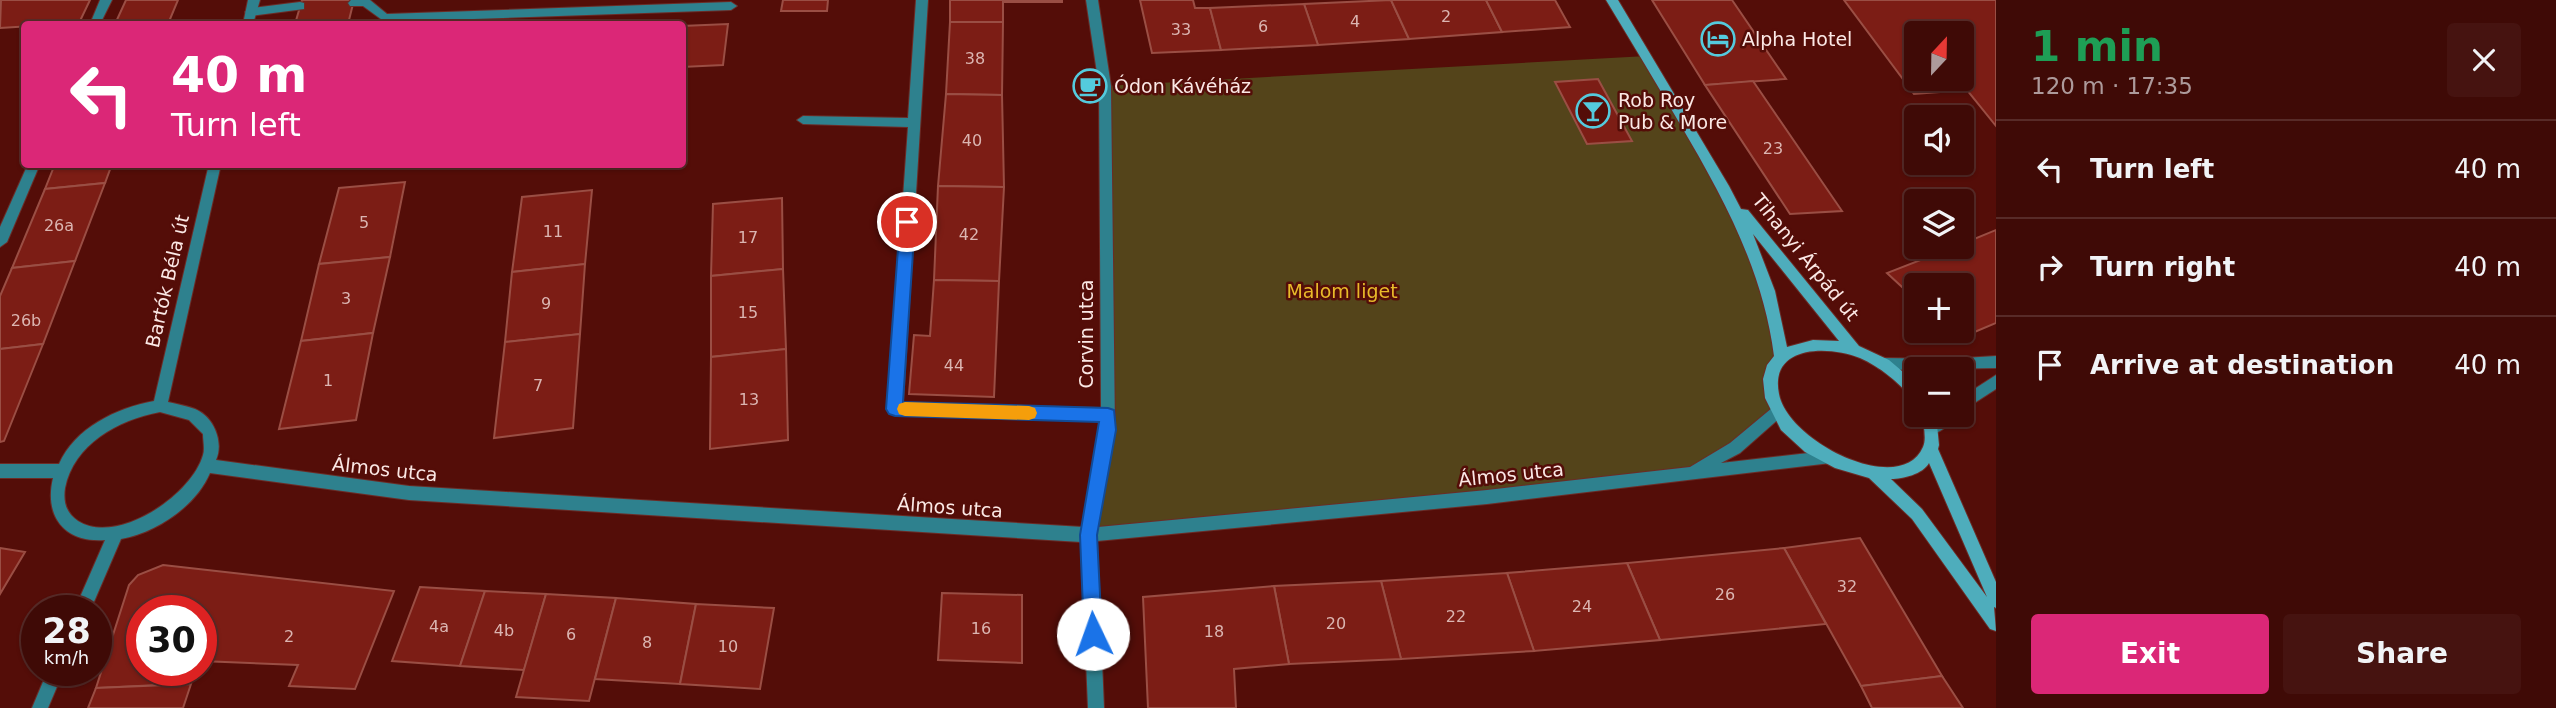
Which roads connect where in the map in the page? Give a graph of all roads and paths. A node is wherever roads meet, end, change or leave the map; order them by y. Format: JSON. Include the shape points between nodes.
{"nodes":[{"id":1,"x":106,"y":0,"type":"edge"},
{"id":2,"x":922,"y":0,"type":"edge"},
{"id":3,"x":1092,"y":0,"type":"edge"},
{"id":4,"x":1612,"y":0,"type":"edge"},
{"id":5,"x":354,"y":3,"type":"dead end"},
{"id":6,"x":253,"y":6,"type":"edge"},
{"id":7,"x":300,"y":6,"type":"dead end"},
{"id":8,"x":731,"y":6,"type":"dead end"},
{"id":9,"x":96,"y":21,"type":"edge"},
{"id":10,"x":803,"y":120,"type":"dead end"},
{"id":11,"x":914,"y":123,"type":"junction"},
{"id":12,"x":32,"y":168,"type":"edge"},
{"id":13,"x":214,"y":168,"type":"edge"},
{"id":14,"x":1725,"y":189,"type":"junction"},
{"id":15,"x":0,"y":242,"type":"edge"},
{"id":16,"x":1855,"y":350,"type":"junction"},
{"id":17,"x":1782,"y":356,"type":"junction"},
{"id":18,"x":1996,"y":362,"type":"edge"},
{"id":19,"x":1883,"y":364,"type":"junction"},
{"id":20,"x":1996,"y":381,"type":"edge"},
{"id":21,"x":1904,"y":382,"type":"edge"},
{"id":22,"x":1974,"y":397,"type":"edge"},
{"id":23,"x":160,"y":406,"type":"junction"},
{"id":24,"x":1777,"y":412,"type":"junction"},
{"id":25,"x":1108,"y":415,"type":"junction"},
{"id":26,"x":1931,"y":427,"type":"edge"},
{"id":27,"x":1930,"y":448,"type":"junction"},
{"id":28,"x":1826,"y":458,"type":"junction"},
{"id":29,"x":208,"y":466,"type":"junction"},
{"id":30,"x":0,"y":471,"type":"edge"},
{"id":31,"x":61,"y":471,"type":"junction"},
{"id":32,"x":1874,"y":473,"type":"junction"},
{"id":33,"x":1689,"y":474,"type":"junction"},
{"id":34,"x":116,"y":534,"type":"junction"},
{"id":35,"x":1088,"y":535,"type":"junction"},
{"id":36,"x":89,"y":595,"type":"edge"},
{"id":37,"x":1996,"y":600,"type":"edge"},
{"id":38,"x":1996,"y":624,"type":"edge"},
{"id":39,"x":49,"y":686,"type":"edge"},
{"id":40,"x":40,"y":708,"type":"edge"},
{"id":41,"x":1096,"y":708,"type":"edge"}],
"edges":[{"from":1,"to":9,"type":"street"},
{"from":2,"to":11,"type":"street"},
{"from":3,"to":25,"type":"street","name":"Corvin utca","via":[[1105,86]]},
{"from":4,"to":14,"type":"street","name":"Tihanyi Árpád út"},
{"from":5,"to":8,"type":"street","via":[[365,2],[385,18]]},
{"from":6,"to":7,"type":"street"},
{"from":10,"to":11,"type":"street"},
{"from":11,"to":25,"type":"street","via":[[895,409]]},
{"from":12,"to":15,"type":"street"},
{"from":13,"to":23,"type":"street","name":"Bartók Béla út"},
{"from":14,"to":16,"type":"street","name":"Tihanyi Árpád út"},
{"from":14,"to":17,"type":"street","name":"Tihanyi Árpád út","via":[[1761,270]]},
{"from":16,"to":17,"type":"street","name":"Tihanyi Árpád út","via":[[1813,344]]},
{"from":16,"to":19,"type":"street","name":"Tihanyi Árpád út"},
{"from":17,"to":24,"type":"street","name":"Tihanyi Árpád út","via":[[1770,381]]},
{"from":18,"to":19,"type":"street"},
{"from":19,"to":21,"type":"street","name":"Tihanyi Árpád út"},
{"from":20,"to":22,"type":"street"},
{"from":23,"to":29,"type":"street","via":[[198,415],[209,429]]},
{"from":23,"to":31,"type":"street","via":[[102,426]]},
{"from":24,"to":28,"type":"street","name":"Tihanyi Árpád út","via":[[1797,437]]},
{"from":24,"to":33,"type":"street","name":"Álmos utca","via":[[1735,448]]},
{"from":25,"to":35,"type":"street","name":"Corvin utca"},
{"from":26,"to":27,"type":"street"},
{"from":27,"to":32,"type":"street","name":"Tihanyi Árpád út","via":[[1911,469]]},
{"from":27,"to":37,"type":"street"},
{"from":28,"to":32,"type":"street","name":"Tihanyi Árpád út"},
{"from":28,"to":33,"type":"street","name":"Álmos utca"},
{"from":29,"to":34,"type":"street","via":[[182,502],[162,517]]},
{"from":29,"to":35,"type":"street","name":"Álmos utca","via":[[410,494]]},
{"from":30,"to":31,"type":"street"},
{"from":31,"to":34,"type":"street","via":[[56,489],[64,519],[77,529]]},
{"from":32,"to":38,"type":"street","name":"Tihanyi Árpád út","via":[[1917,514]]},
{"from":33,"to":35,"type":"street","name":"Álmos utca"},
{"from":34,"to":36,"type":"street"},
{"from":35,"to":41,"type":"street","name":"Corvin utca"},
{"from":39,"to":40,"type":"street"}]}
